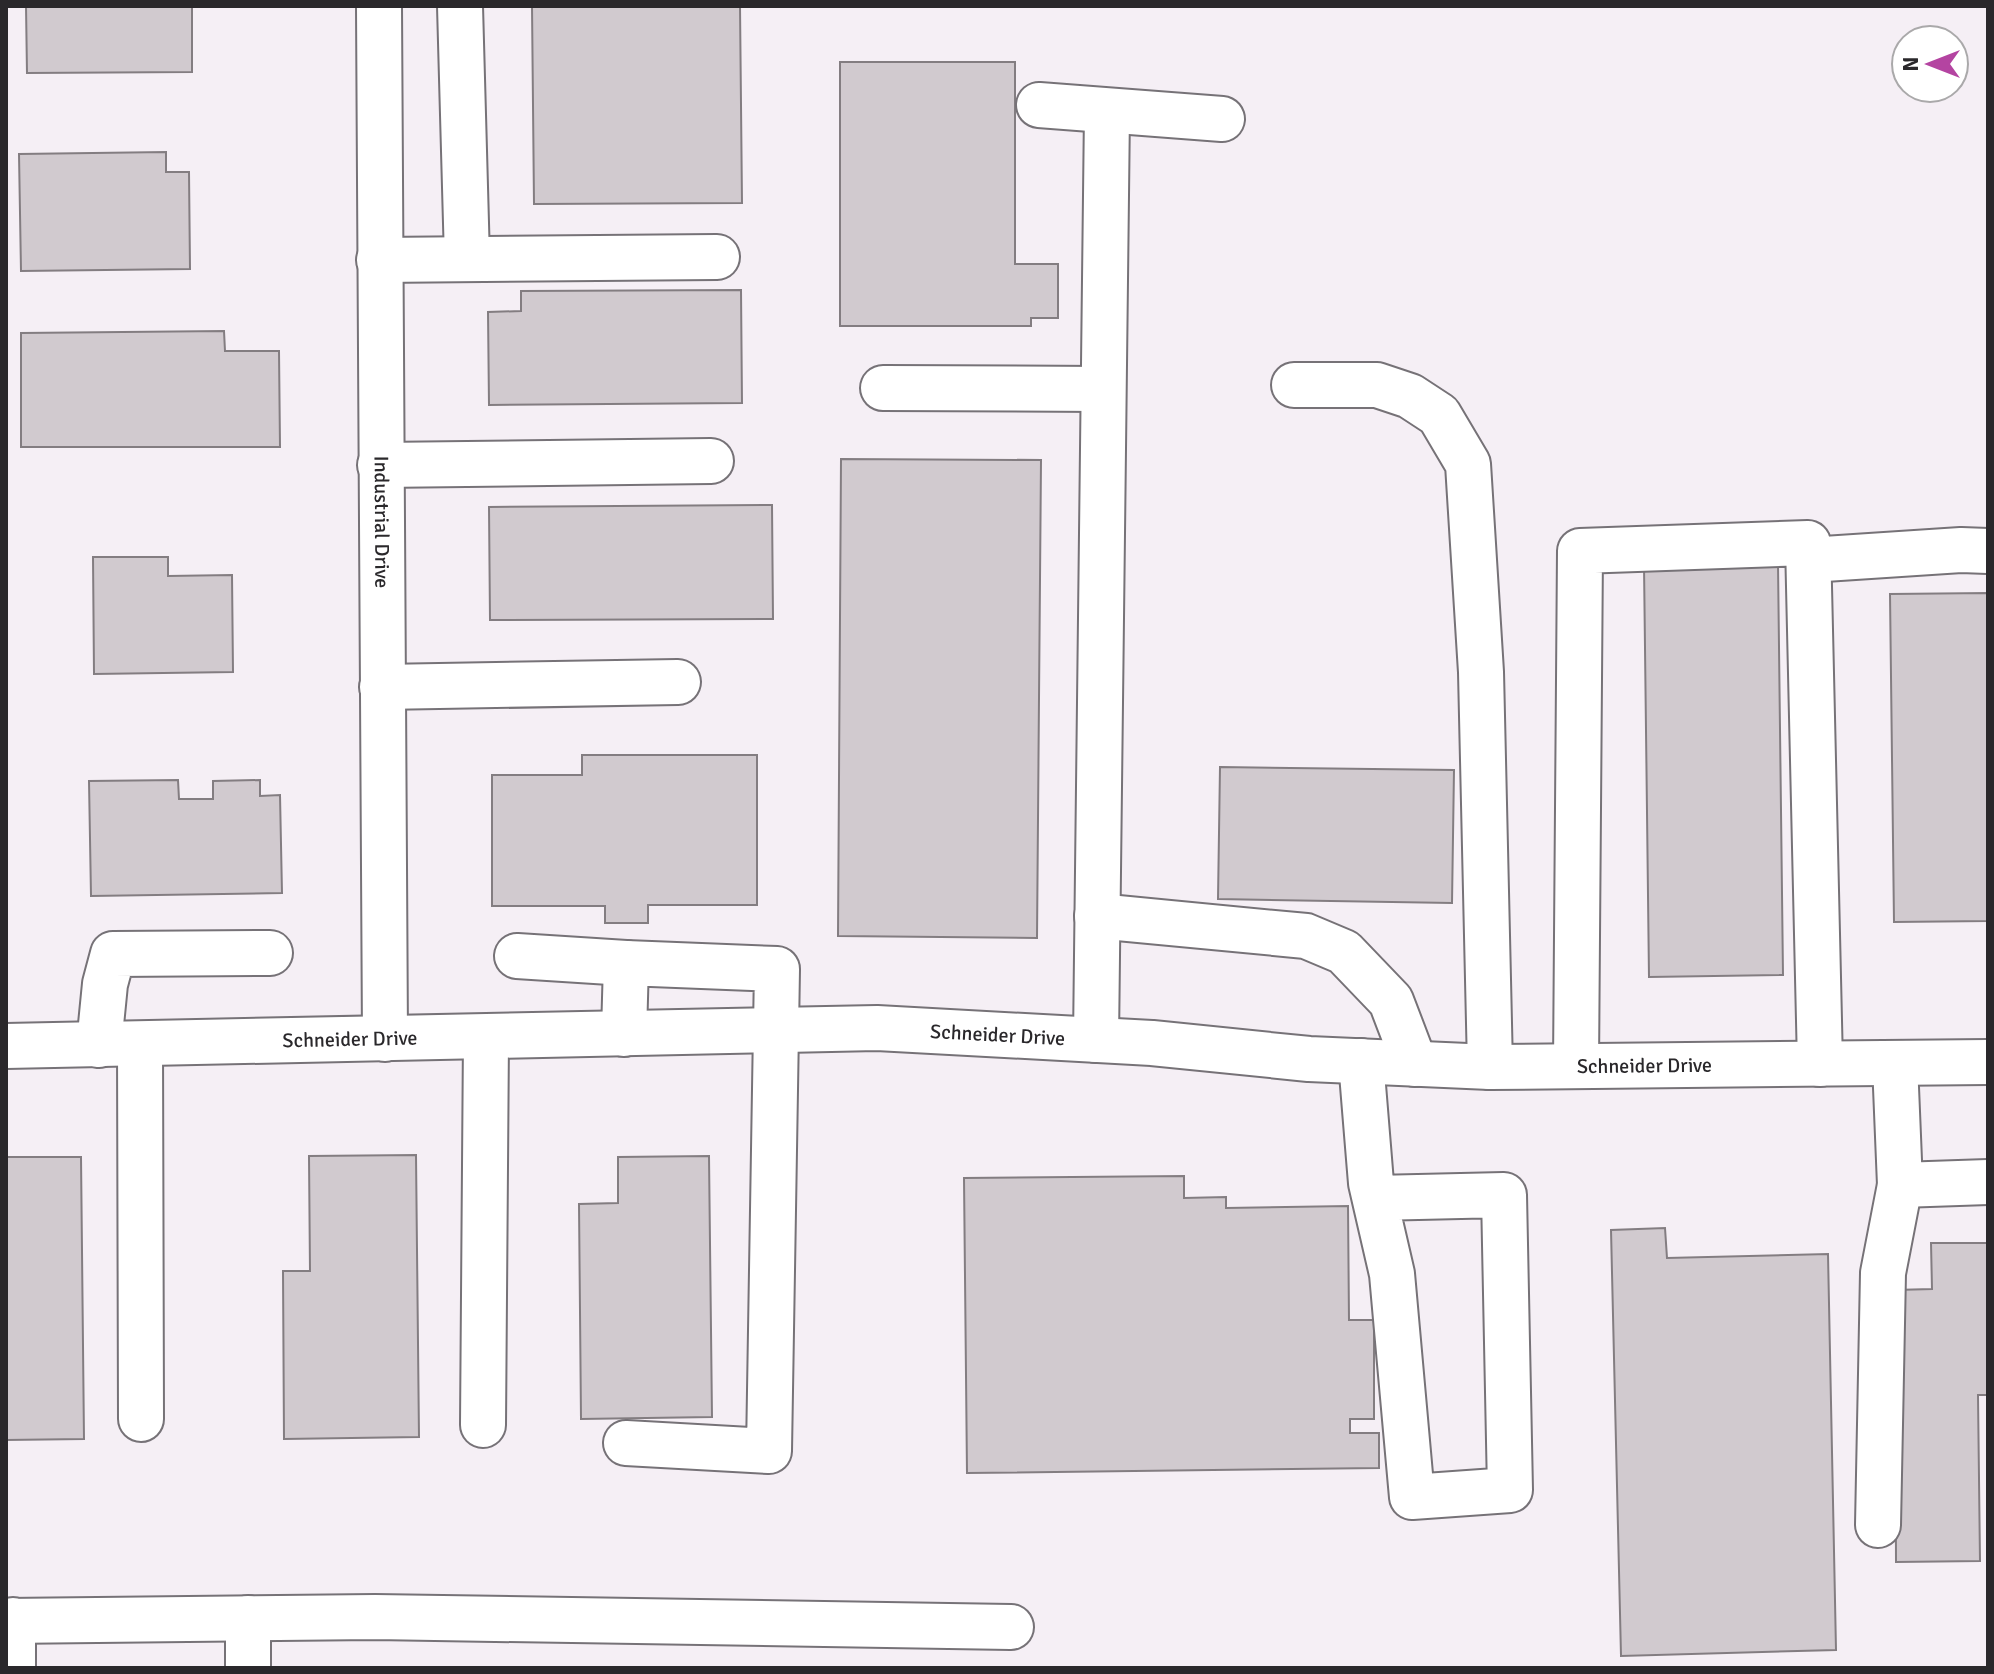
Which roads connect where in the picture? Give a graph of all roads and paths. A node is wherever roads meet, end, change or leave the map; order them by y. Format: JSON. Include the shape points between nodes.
{"nodes":[{"id":1,"x":379,"y":6,"type":"edge"},
{"id":2,"x":460,"y":6,"type":"edge"},
{"id":3,"x":1039,"y":105,"type":"dead end"},
{"id":4,"x":1107,"y":111,"type":"junction"},
{"id":5,"x":1222,"y":119,"type":"dead end"},
{"id":6,"x":717,"y":257,"type":"dead end"},
{"id":7,"x":467,"y":259,"type":"junction"},
{"id":8,"x":379,"y":260,"type":"junction"},
{"id":9,"x":1294,"y":385,"type":"dead end"},
{"id":10,"x":883,"y":388,"type":"dead end"},
{"id":11,"x":1102,"y":389,"type":"junction"},
{"id":12,"x":711,"y":461,"type":"dead end"},
{"id":13,"x":380,"y":465,"type":"junction"},
{"id":14,"x":1988,"y":551,"type":"edge"},
{"id":15,"x":1809,"y":560,"type":"junction"},
{"id":16,"x":678,"y":682,"type":"dead end"},
{"id":17,"x":382,"y":687,"type":"junction"},
{"id":18,"x":1097,"y":916,"type":"junction"},
{"id":19,"x":270,"y":953,"type":"dead end"},
{"id":20,"x":517,"y":956,"type":"dead end"},
{"id":21,"x":626,"y":963,"type":"junction"},
{"id":22,"x":774,"y":1030,"type":"junction"},
{"id":23,"x":624,"y":1034,"type":"junction"},
{"id":24,"x":486,"y":1037,"type":"junction"},
{"id":25,"x":385,"y":1039,"type":"junction"},
{"id":26,"x":1096,"y":1040,"type":"junction"},
{"id":27,"x":120,"y":1044,"type":"junction"},
{"id":28,"x":6,"y":1046,"type":"edge"},
{"id":29,"x":1361,"y":1061,"type":"junction"},
{"id":30,"x":1988,"y":1062,"type":"edge"},
{"id":31,"x":1895,"y":1063,"type":"junction"},
{"id":32,"x":1415,"y":1064,"type":"junction"},
{"id":33,"x":1820,"y":1064,"type":"junction"},
{"id":34,"x":1576,"y":1066,"type":"junction"},
{"id":35,"x":1490,"y":1067,"type":"junction"},
{"id":36,"x":1988,"y":1182,"type":"edge"},
{"id":37,"x":1900,"y":1185,"type":"junction"},
{"id":38,"x":1375,"y":1198,"type":"junction"},
{"id":39,"x":141,"y":1419,"type":"dead end"},
{"id":40,"x":483,"y":1425,"type":"dead end"},
{"id":41,"x":626,"y":1443,"type":"dead end"},
{"id":42,"x":1878,"y":1525,"type":"dead end"},
{"id":43,"x":248,"y":1618,"type":"junction"},
{"id":44,"x":10,"y":1620,"type":"edge"},
{"id":45,"x":1011,"y":1627,"type":"dead end"},
{"id":46,"x":13,"y":1668,"type":"edge"},
{"id":47,"x":248,"y":1668,"type":"edge"}],
"edges":[{"from":1,"to":8,"type":"lane","name":"Industrial Drive"},
{"from":2,"to":7,"type":"lane"},
{"from":3,"to":4,"type":"lane"},
{"from":4,"to":5,"type":"lane"},
{"from":4,"to":11,"type":"lane"},
{"from":6,"to":7,"type":"lane"},
{"from":7,"to":8,"type":"lane"},
{"from":8,"to":13,"type":"lane","name":"Industrial Drive"},
{"from":9,"to":35,"type":"lane","via":[[1377,385],[1410,396],[1439,415],[1468,464],[1481,672]]},
{"from":10,"to":11,"type":"lane"},
{"from":11,"to":18,"type":"lane"},
{"from":12,"to":13,"type":"lane"},
{"from":13,"to":17,"type":"lane","name":"Industrial Drive"},
{"from":14,"to":15,"type":"lane"},
{"from":15,"to":33,"type":"lane"},
{"from":15,"to":34,"type":"lane","via":[[1808,543],[1580,551]]},
{"from":16,"to":17,"type":"lane"},
{"from":17,"to":25,"type":"lane","name":"Industrial Drive"},
{"from":18,"to":26,"type":"lane"},
{"from":18,"to":32,"type":"lane","via":[[1306,936],[1344,952],[1391,1001]]},
{"from":19,"to":27,"type":"lane","via":[[113,954],[105,984]]},
{"from":20,"to":21,"type":"lane"},
{"from":21,"to":22,"type":"lane","via":[[777,969]]},
{"from":21,"to":23,"type":"lane"},
{"from":22,"to":23,"type":"lane","name":"Schneider Drive"},
{"from":22,"to":26,"type":"lane","name":"Schneider Drive","via":[[877,1028]]},
{"from":22,"to":41,"type":"lane","via":[[769,1451]]},
{"from":23,"to":24,"type":"lane","name":"Schneider Drive"},
{"from":24,"to":25,"type":"lane","name":"Schneider Drive"},
{"from":24,"to":40,"type":"lane"},
{"from":25,"to":27,"type":"lane","name":"Schneider Drive"},
{"from":26,"to":29,"type":"lane","name":"Schneider Drive"},
{"from":27,"to":28,"type":"lane","name":"Schneider Drive"},
{"from":27,"to":39,"type":"lane"},
{"from":29,"to":32,"type":"lane","name":"Schneider Drive"},
{"from":29,"to":38,"type":"lane"},
{"from":30,"to":31,"type":"lane","name":"Schneider Drive"},
{"from":31,"to":33,"type":"lane","name":"Schneider Drive"},
{"from":31,"to":37,"type":"lane"},
{"from":32,"to":35,"type":"lane","name":"Schneider Drive"},
{"from":33,"to":34,"type":"lane","name":"Schneider Drive"},
{"from":34,"to":35,"type":"lane","name":"Schneider Drive"},
{"from":36,"to":37,"type":"lane"},
{"from":37,"to":42,"type":"lane","via":[[1883,1273]]},
{"from":38,"to":38,"type":"lane","via":[[1504,1195],[1510,1490],[1412,1497],[1392,1274]]},
{"from":43,"to":44,"type":"lane"},
{"from":43,"to":45,"type":"lane"},
{"from":43,"to":47,"type":"lane"},
{"from":44,"to":46,"type":"lane"}]}
